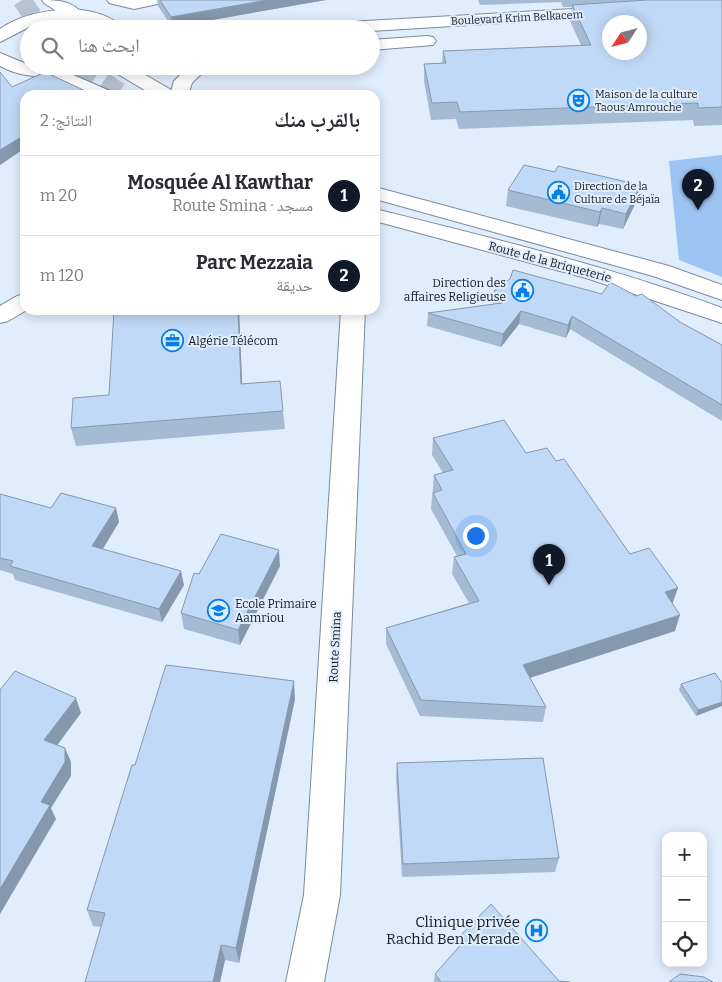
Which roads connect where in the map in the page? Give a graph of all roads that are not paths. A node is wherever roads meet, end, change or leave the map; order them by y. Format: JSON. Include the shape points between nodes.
{"nodes":[{"id":1,"x":50,"y":0,"type":"edge"},
{"id":2,"x":115,"y":0,"type":"edge"},
{"id":3,"x":156,"y":0,"type":"edge"},
{"id":4,"x":627,"y":11,"type":"edge"},
{"id":5,"x":75,"y":15,"type":"junction"},
{"id":6,"x":31,"y":20,"type":"edge"},
{"id":7,"x":101,"y":20,"type":"edge"},
{"id":8,"x":20,"y":25,"type":"edge"},
{"id":9,"x":380,"y":25,"type":"edge"},
{"id":10,"x":0,"y":37,"type":"edge"},
{"id":11,"x":446,"y":40,"type":"dead end"},
{"id":12,"x":380,"y":44,"type":"edge"},
{"id":13,"x":3,"y":62,"type":"edge"},
{"id":14,"x":20,"y":68,"type":"edge"},
{"id":15,"x":56,"y":75,"type":"edge"},
{"id":16,"x":132,"y":75,"type":"edge"},
{"id":17,"x":190,"y":75,"type":"edge"},
{"id":18,"x":92,"y":90,"type":"edge"},
{"id":19,"x":158,"y":90,"type":"edge"},
{"id":20,"x":180,"y":90,"type":"edge"},
{"id":21,"x":380,"y":194,"type":"edge"},
{"id":22,"x":380,"y":216,"type":"edge"},
{"id":23,"x":722,"y":293,"type":"edge"},
{"id":24,"x":20,"y":304,"type":"edge"},
{"id":25,"x":353,"y":315,"type":"edge"},
{"id":26,"x":0,"y":316,"type":"edge"},
{"id":27,"x":722,"y":316,"type":"edge"},
{"id":28,"x":305,"y":982,"type":"edge"}],
"edges":[{"from":1,"to":5,"type":"street"},
{"from":2,"to":3,"type":"street","via":[[134,4]]},
{"from":4,"to":9,"type":"street","name":"Boulevard Krim Belkacem"},
{"from":5,"to":6,"type":"street"},
{"from":5,"to":7,"type":"street"},
{"from":8,"to":10,"type":"street"},
{"from":11,"to":12,"type":"street","name":"Boulevard Krim Belkacem"},
{"from":13,"to":14,"type":"street"},
{"from":15,"to":18,"type":"street"},
{"from":16,"to":19,"type":"street"},
{"from":17,"to":20,"type":"street","via":[[183,81]]},
{"from":21,"to":23,"type":"street","name":"Route de la Briqueterie","via":[[661,271]]},
{"from":22,"to":27,"type":"street","name":"Route de la Briqueterie","via":[[596,274],[670,296]]},
{"from":24,"to":26,"type":"street"},
{"from":25,"to":28,"type":"street","name":"Route Smina","via":[[322,895]]}]}
